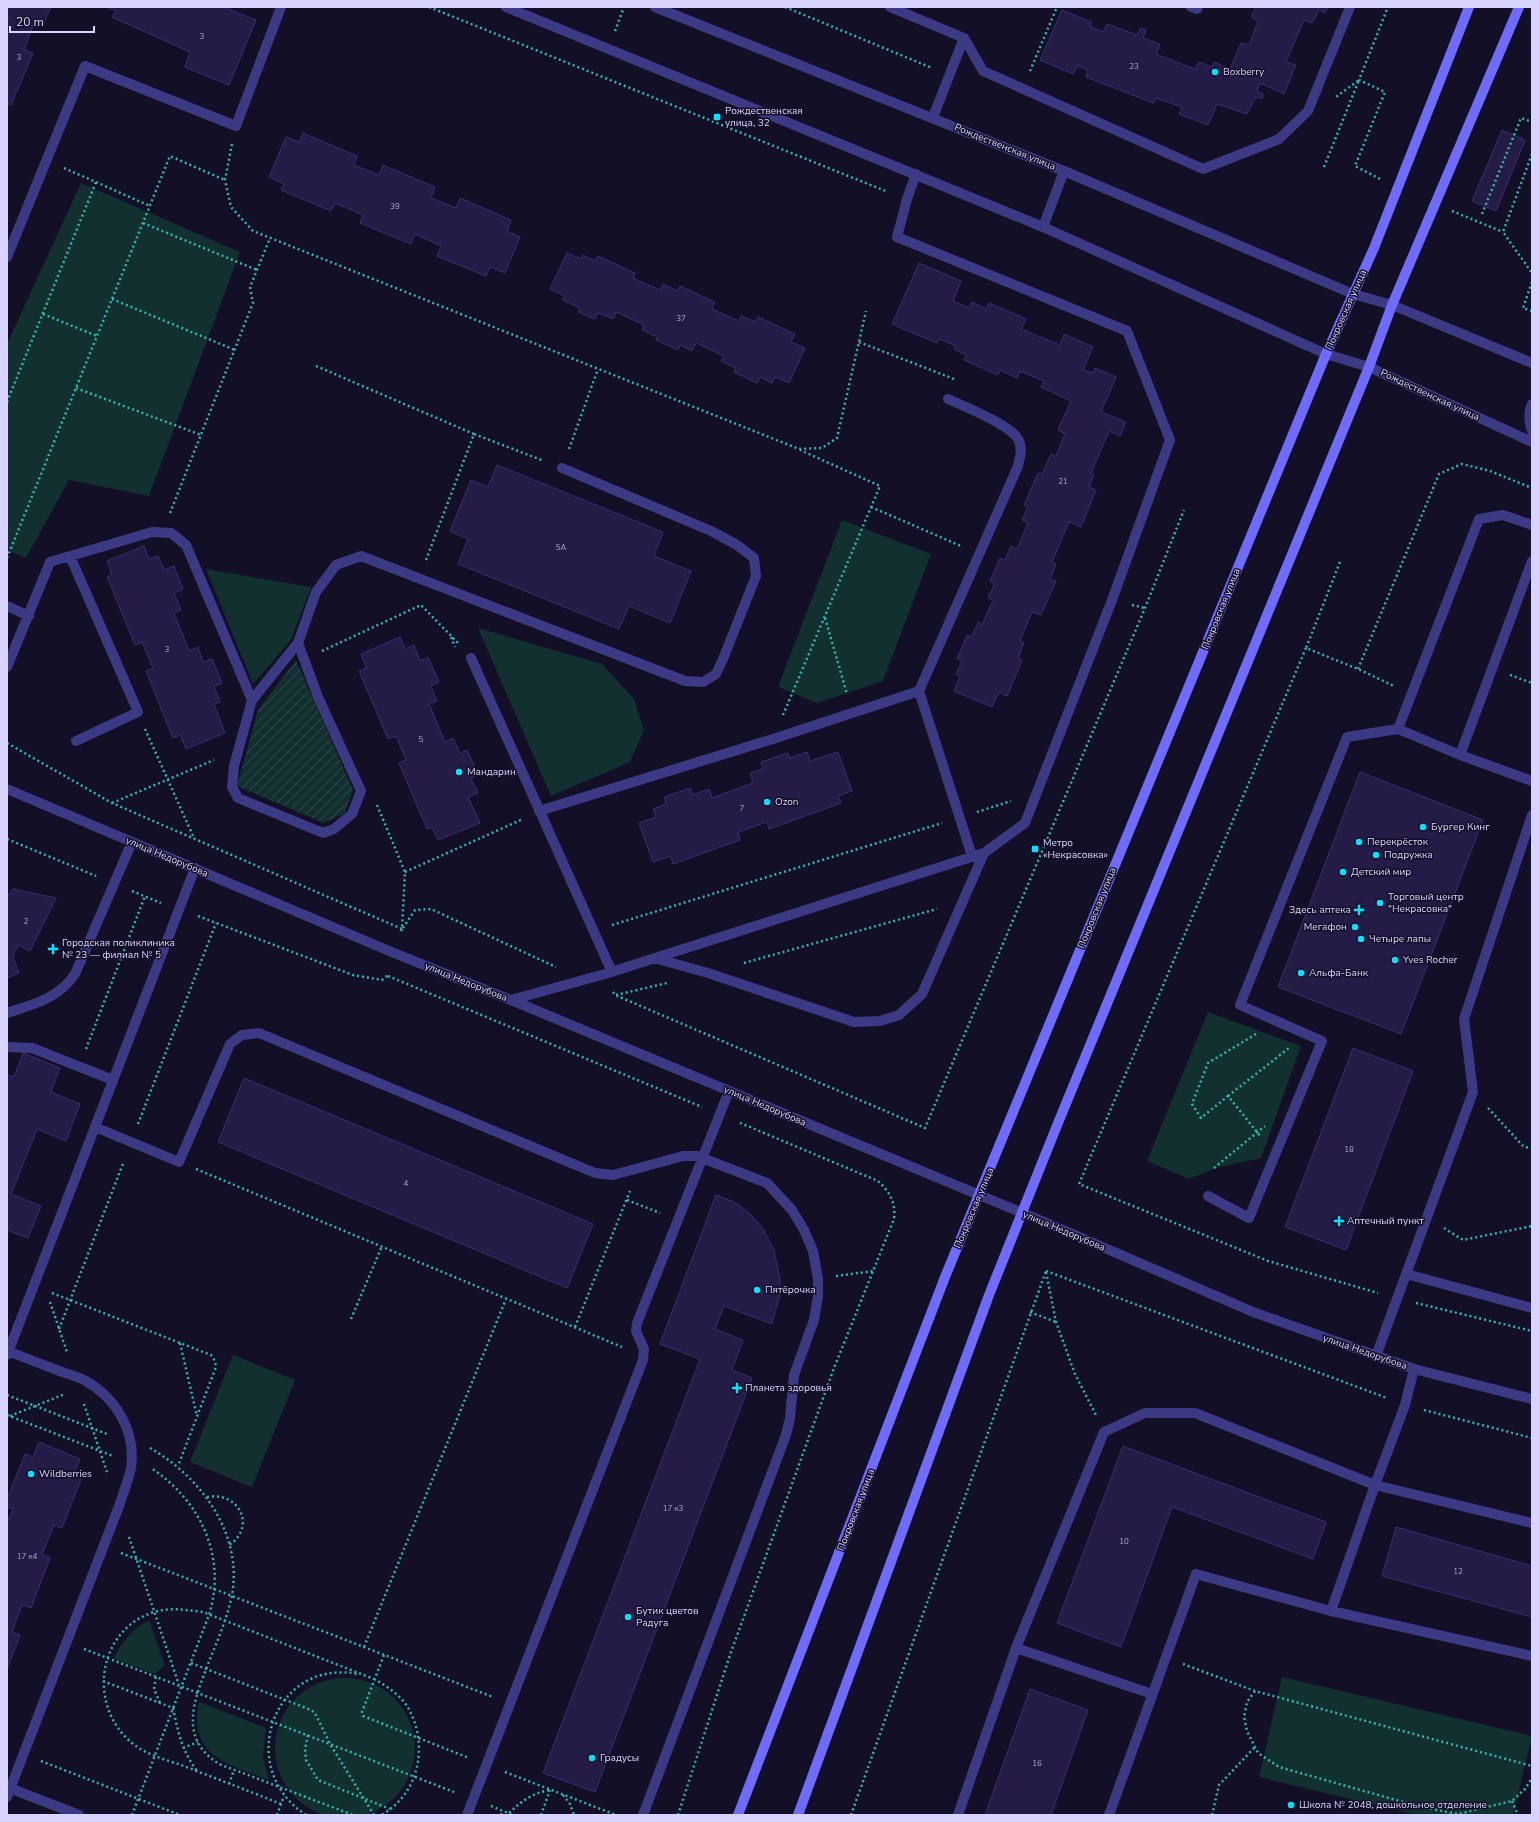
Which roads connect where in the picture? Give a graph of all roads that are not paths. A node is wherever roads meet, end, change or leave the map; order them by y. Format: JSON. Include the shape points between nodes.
{"nodes":[{"id":1,"x":281,"y":7,"type":"edge"},
{"id":2,"x":506,"y":7,"type":"edge"},
{"id":3,"x":655,"y":7,"type":"edge"},
{"id":4,"x":890,"y":7,"type":"edge"},
{"id":5,"x":1191,"y":7,"type":"edge"},
{"id":6,"x":1198,"y":7,"type":"edge"},
{"id":7,"x":1350,"y":7,"type":"edge"},
{"id":8,"x":1469,"y":7,"type":"edge"},
{"id":9,"x":1519,"y":7,"type":"edge"},
{"id":10,"x":964,"y":38,"type":"junction"},
{"id":11,"x":933,"y":117,"type":"junction"},
{"id":12,"x":1064,"y":171,"type":"junction"},
{"id":13,"x":916,"y":174,"type":"junction"},
{"id":14,"x":1043,"y":227,"type":"junction"},
{"id":15,"x":7,"y":257,"type":"edge"},
{"id":16,"x":1353,"y":294,"type":"junction"},
{"id":17,"x":1392,"y":305,"type":"junction"},
{"id":18,"x":1326,"y":354,"type":"junction"},
{"id":19,"x":1532,"y":363,"type":"edge"},
{"id":20,"x":1369,"y":367,"type":"junction"},
{"id":21,"x":948,"y":399,"type":"road end"},
{"id":22,"x":1532,"y":404,"type":"edge"},
{"id":23,"x":1532,"y":430,"type":"edge"},
{"id":24,"x":1532,"y":442,"type":"edge"},
{"id":25,"x":562,"y":468,"type":"road end"},
{"id":26,"x":1532,"y":525,"type":"edge"},
{"id":27,"x":70,"y":556,"type":"junction"},
{"id":28,"x":1532,"y":561,"type":"edge"},
{"id":29,"x":7,"y":606,"type":"edge"},
{"id":30,"x":29,"y":616,"type":"junction"},
{"id":31,"x":298,"y":642,"type":"junction"},
{"id":32,"x":471,"y":658,"type":"dead end"},
{"id":33,"x":7,"y":667,"type":"edge"},
{"id":34,"x":919,"y":691,"type":"junction"},
{"id":35,"x":252,"y":700,"type":"junction"},
{"id":36,"x":1398,"y":729,"type":"junction"},
{"id":37,"x":76,"y":741,"type":"dead end"},
{"id":38,"x":1460,"y":755,"type":"junction"},
{"id":39,"x":1532,"y":781,"type":"edge"},
{"id":40,"x":7,"y":790,"type":"edge"},
{"id":41,"x":539,"y":811,"type":"junction"},
{"id":42,"x":1532,"y":815,"type":"edge"},
{"id":43,"x":132,"y":842,"type":"junction"},
{"id":44,"x":984,"y":853,"type":"junction"},
{"id":45,"x":972,"y":856,"type":"junction"},
{"id":46,"x":195,"y":868,"type":"junction"},
{"id":47,"x":654,"y":958,"type":"junction"},
{"id":48,"x":612,"y":972,"type":"junction"},
{"id":49,"x":511,"y":1000,"type":"junction"},
{"id":50,"x":7,"y":1013,"type":"edge"},
{"id":51,"x":7,"y":1047,"type":"edge"},
{"id":52,"x":113,"y":1080,"type":"junction"},
{"id":53,"x":729,"y":1091,"type":"junction"},
{"id":54,"x":95,"y":1127,"type":"junction"},
{"id":55,"x":703,"y":1159,"type":"junction"},
{"id":56,"x":980,"y":1195,"type":"junction"},
{"id":57,"x":1208,"y":1196,"type":"dead end"},
{"id":58,"x":1023,"y":1213,"type":"junction"},
{"id":59,"x":1406,"y":1274,"type":"junction"},
{"id":60,"x":1532,"y":1308,"type":"edge"},
{"id":61,"x":8,"y":1353,"type":"edge"},
{"id":62,"x":1376,"y":1356,"type":"junction"},
{"id":63,"x":1414,"y":1369,"type":"junction"},
{"id":64,"x":1532,"y":1399,"type":"edge"},
{"id":65,"x":1375,"y":1484,"type":"junction"},
{"id":66,"x":1532,"y":1523,"type":"edge"},
{"id":67,"x":1331,"y":1612,"type":"junction"},
{"id":68,"x":1016,"y":1648,"type":"junction"},
{"id":69,"x":1532,"y":1656,"type":"edge"},
{"id":70,"x":1152,"y":1694,"type":"junction"},
{"id":71,"x":8,"y":1791,"type":"edge"},
{"id":72,"x":79,"y":1815,"type":"edge"},
{"id":73,"x":467,"y":1815,"type":"edge"},
{"id":74,"x":644,"y":1815,"type":"edge"},
{"id":75,"x":738,"y":1815,"type":"edge"},
{"id":76,"x":798,"y":1815,"type":"edge"},
{"id":77,"x":958,"y":1815,"type":"edge"},
{"id":78,"x":1108,"y":1815,"type":"edge"}],
"edges":[{"from":1,"to":15,"type":"street","via":[[236,126],[85,66]]},
{"from":2,"to":13,"type":"street","name":"Рождественская улица"},
{"from":3,"to":11,"type":"street","name":"Рождественская улица"},
{"from":4,"to":10,"type":"street"},
{"from":5,"to":6,"type":"street","via":[[1196,10]]},
{"from":7,"to":10,"type":"street","via":[[1308,112],[1279,139],[1203,169],[983,71]]},
{"from":8,"to":16,"type":"main road","name":"Покровская улица","via":[[1374,248]]},
{"from":9,"to":17,"type":"main road"},
{"from":10,"to":11,"type":"street"},
{"from":11,"to":12,"type":"street","name":"Рождественская улица"},
{"from":12,"to":14,"type":"street"},
{"from":12,"to":16,"type":"street","name":"Рождественская улица"},
{"from":13,"to":14,"type":"street","name":"Рождественская улица"},
{"from":13,"to":44,"type":"street","via":[[897,237],[1127,331],[1170,440],[1112,600],[1025,823]]},
{"from":14,"to":18,"type":"street","name":"Рождественская улица"},
{"from":16,"to":17,"type":"street","name":"Рождественская улица"},
{"from":16,"to":18,"type":"main road","name":"Покровская улица"},
{"from":17,"to":19,"type":"street","name":"Рождественская улица"},
{"from":17,"to":20,"type":"main road"},
{"from":18,"to":20,"type":"street","name":"Рождественская улица"},
{"from":18,"to":56,"type":"main road","name":"Покровская улица"},
{"from":20,"to":24,"type":"street","name":"Рождественская улица"},
{"from":20,"to":58,"type":"main road"},
{"from":21,"to":34,"type":"street","via":[[1009,429],[1019,440],[1021,454]]},
{"from":22,"to":23,"type":"street"},
{"from":25,"to":31,"type":"street","via":[[711,531],[754,558],[756,576],[716,674],[703,682],[685,681],[361,556],[336,565],[316,592]]},
{"from":26,"to":36,"type":"street","via":[[1503,515],[1479,520]]},
{"from":27,"to":30,"type":"street","via":[[50,562]]},
{"from":27,"to":35,"type":"street","via":[[152,532],[171,533],[186,545]]},
{"from":27,"to":37,"type":"street","via":[[138,712]]},
{"from":28,"to":38,"type":"street"},
{"from":29,"to":30,"type":"street"},
{"from":30,"to":33,"type":"street"},
{"from":31,"to":35,"type":"street"},
{"from":31,"to":35,"type":"street","via":[[318,697],[361,792],[352,814],[334,829],[323,833],[238,798],[232,787],[234,766]]},
{"from":32,"to":41,"type":"street"},
{"from":34,"to":41,"type":"street"},
{"from":34,"to":45,"type":"street"},
{"from":36,"to":38,"type":"street"},
{"from":36,"to":57,"type":"street","via":[[1347,736],[1240,1005],[1322,1042],[1318,1053],[1249,1218]]},
{"from":38,"to":39,"type":"street"},
{"from":40,"to":43,"type":"street","name":"улица Недорубова"},
{"from":41,"to":48,"type":"street"},
{"from":42,"to":59,"type":"street","via":[[1464,1020],[1473,1092]]},
{"from":43,"to":46,"type":"street","name":"улица Недорубова"},
{"from":43,"to":50,"type":"street","via":[[70,983],[49,998]]},
{"from":44,"to":45,"type":"street"},
{"from":44,"to":47,"type":"street","via":[[922,994],[899,1015],[880,1021],[854,1022],[708,973]]},
{"from":45,"to":47,"type":"street"},
{"from":46,"to":49,"type":"street","name":"улица Недорубова","via":[[394,954]]},
{"from":46,"to":52,"type":"street"},
{"from":47,"to":48,"type":"street"},
{"from":48,"to":49,"type":"street"},
{"from":49,"to":53,"type":"street","name":"улица Недорубова"},
{"from":51,"to":52,"type":"street","via":[[32,1048]]},
{"from":52,"to":54,"type":"street"},
{"from":53,"to":55,"type":"street"},
{"from":53,"to":56,"type":"street","name":"улица Недорубова"},
{"from":54,"to":55,"type":"street","via":[[179,1162],[224,1053],[237,1038],[251,1032],[259,1033],[595,1173],[613,1175],[683,1156],[697,1156]]},
{"from":54,"to":61,"type":"street"},
{"from":55,"to":73,"type":"street","via":[[637,1323],[636,1331],[644,1349],[643,1360]]},
{"from":55,"to":74,"type":"street","via":[[767,1183],[782,1197],[804,1230],[813,1251],[818,1296],[814,1320],[794,1375],[786,1435]]},
{"from":56,"to":58,"type":"street","name":"улица Недорубова"},
{"from":56,"to":75,"type":"main road","name":"Покровская улица","via":[[942,1284]]},
{"from":58,"to":62,"type":"street","name":"улица Недорубова","via":[[1253,1312]]},
{"from":58,"to":76,"type":"main road","via":[[989,1295]]},
{"from":59,"to":60,"type":"street"},
{"from":59,"to":62,"type":"street"},
{"from":61,"to":71,"type":"street","via":[[84,1381],[100,1390],[118,1410],[130,1439],[131,1460],[127,1484],[104,1546]]},
{"from":62,"to":63,"type":"street","name":"улица Недорубова"},
{"from":63,"to":64,"type":"street","name":"улица Недорубова"},
{"from":63,"to":65,"type":"street","via":[[1405,1405]]},
{"from":65,"to":66,"type":"street"},
{"from":65,"to":67,"type":"street"},
{"from":65,"to":68,"type":"street","via":[[1195,1412],[1145,1413],[1104,1432]]},
{"from":67,"to":69,"type":"street"},
{"from":67,"to":70,"type":"street","via":[[1196,1574]]},
{"from":68,"to":70,"type":"street"},
{"from":68,"to":77,"type":"street"},
{"from":70,"to":78,"type":"street"},
{"from":71,"to":72,"type":"street"}]}
